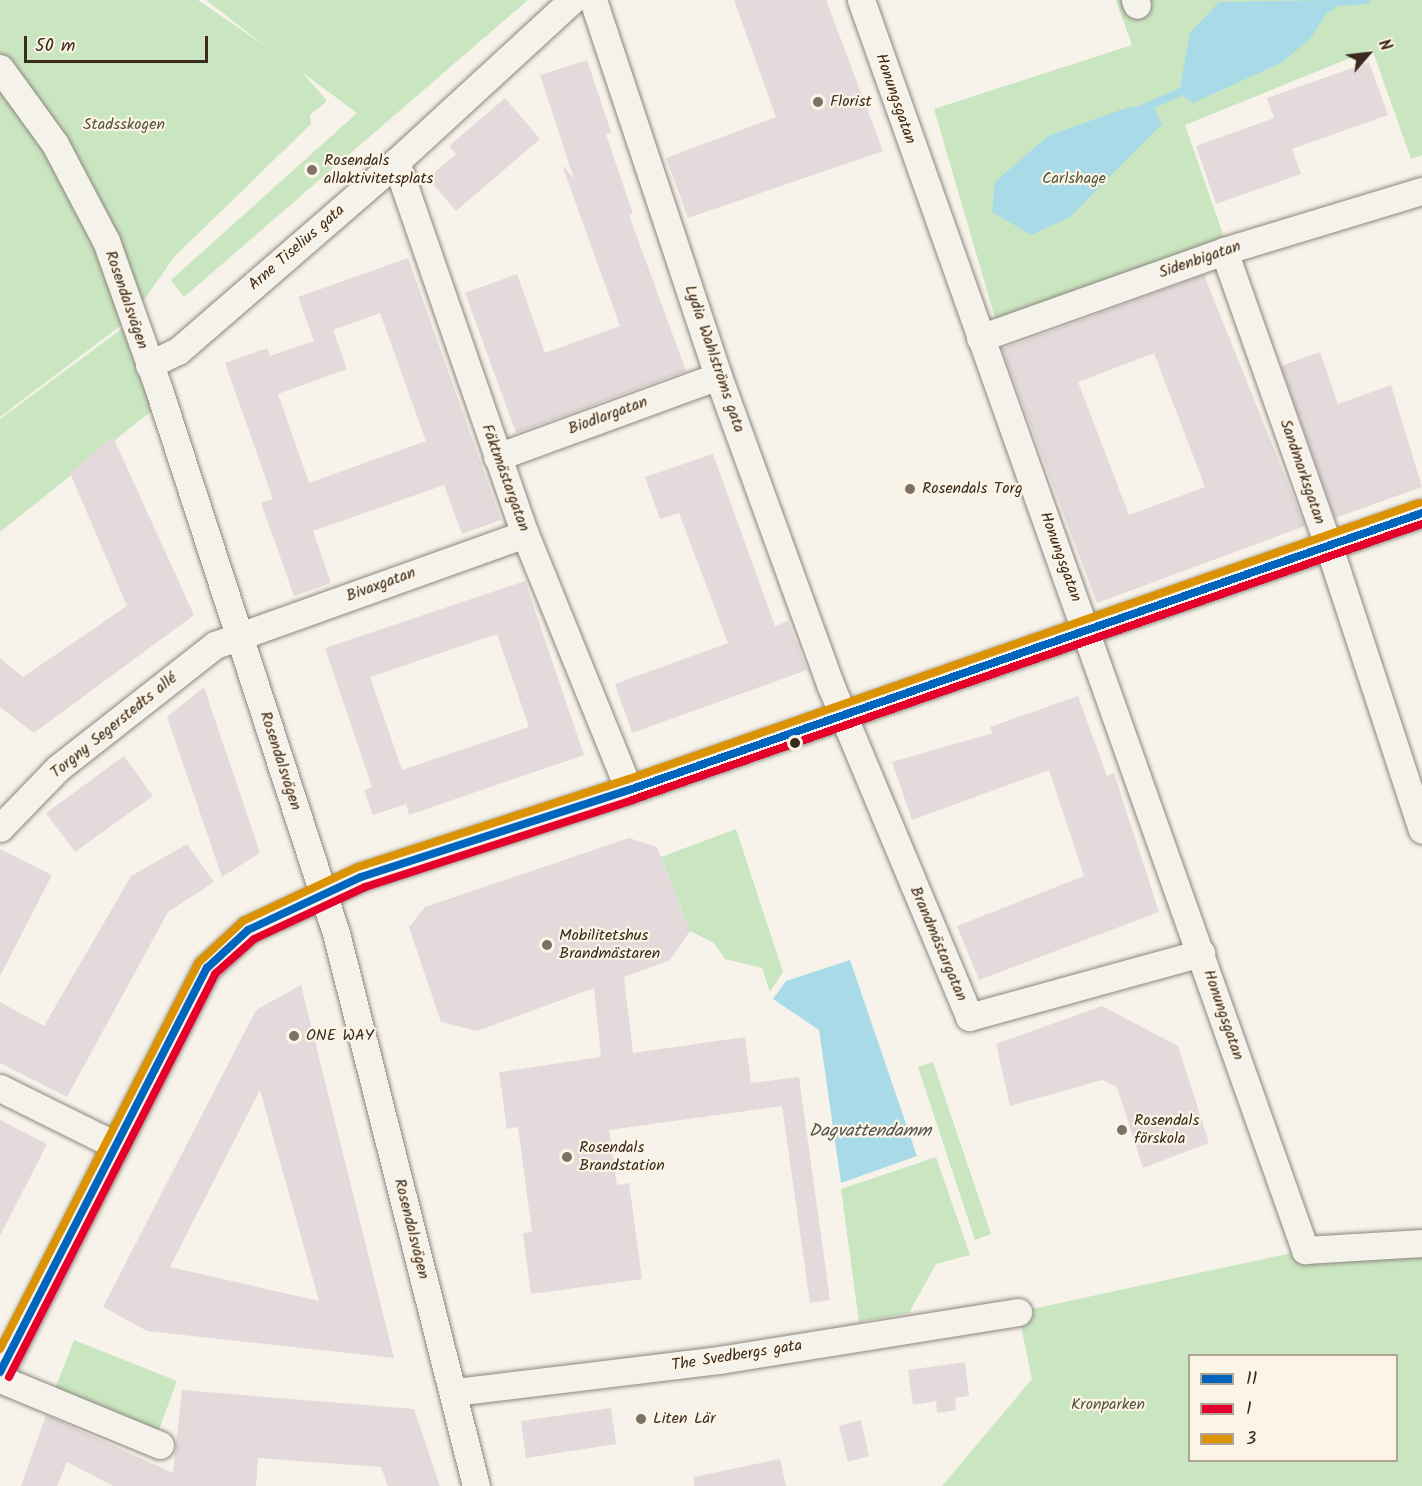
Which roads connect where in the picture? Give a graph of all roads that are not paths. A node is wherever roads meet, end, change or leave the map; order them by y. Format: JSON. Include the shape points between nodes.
{"nodes":[{"id":1,"x":572,"y":0,"type":"edge"},
{"id":2,"x":593,"y":0,"type":"edge"},
{"id":3,"x":861,"y":0,"type":"edge"},
{"id":4,"x":0,"y":68,"type":"edge"},
{"id":5,"x":396,"y":162,"type":"junction"},
{"id":6,"x":1422,"y":191,"type":"edge"},
{"id":7,"x":1224,"y":251,"type":"junction"},
{"id":8,"x":980,"y":338,"type":"junction"},
{"id":9,"x":149,"y":365,"type":"junction"},
{"id":10,"x":718,"y":376,"type":"junction"},
{"id":11,"x":497,"y":457,"type":"junction"},
{"id":12,"x":1422,"y":513,"type":"edge"},
{"id":13,"x":525,"y":534,"type":"junction"},
{"id":14,"x":1328,"y":545,"type":"junction"},
{"id":15,"x":1086,"y":630,"type":"junction"},
{"id":16,"x":238,"y":636,"type":"junction"},
{"id":17,"x":842,"y":716,"type":"junction"},
{"id":18,"x":629,"y":790,"type":"junction"},
{"id":19,"x":0,"y":828,"type":"edge"},
{"id":20,"x":1422,"y":830,"type":"edge"},
{"id":21,"x":322,"y":891,"type":"junction"},
{"id":22,"x":1201,"y":953,"type":"junction"},
{"id":23,"x":0,"y":1088,"type":"edge"},
{"id":24,"x":115,"y":1145,"type":"junction"},
{"id":25,"x":1422,"y":1243,"type":"edge"},
{"id":26,"x":1018,"y":1311,"type":"dead end"},
{"id":27,"x":0,"y":1372,"type":"edge"},
{"id":28,"x":0,"y":1379,"type":"edge"},
{"id":29,"x":455,"y":1392,"type":"junction"},
{"id":30,"x":160,"y":1445,"type":"dead end"},
{"id":31,"x":476,"y":1486,"type":"edge"}],
"edges":[{"from":1,"to":5,"type":"street","name":"Arne Tiselius gata"},
{"from":2,"to":10,"type":"street","name":"Lydia Wahlströms gata"},
{"from":3,"to":8,"type":"street","name":"Honungsgatan"},
{"from":4,"to":9,"type":"street","name":"Rosendalsvägen","via":[[55,144],[106,241]]},
{"from":5,"to":9,"type":"street","name":"Arne Tiselius gata","via":[[178,351]]},
{"from":5,"to":11,"type":"street","name":"Fäktmästargatan"},
{"from":6,"to":7,"type":"street","name":"Sidenbigatan"},
{"from":7,"to":8,"type":"street","name":"Sidenbigatan"},
{"from":7,"to":14,"type":"street","name":"Sandmarksgatan"},
{"from":8,"to":15,"type":"street","name":"Honungsgatan"},
{"from":9,"to":16,"type":"street","name":"Rosendalsvägen"},
{"from":10,"to":11,"type":"street","name":"Biodlargatan"},
{"from":10,"to":17,"type":"street","name":"Lydia Wahlströms gata"},
{"from":11,"to":13,"type":"street","name":"Fäktmästargatan"},
{"from":12,"to":14,"type":"street"},
{"from":13,"to":16,"type":"street","name":"Bivaxgatan"},
{"from":13,"to":18,"type":"street","name":"Fäktmästargatan"},
{"from":14,"to":15,"type":"street"},
{"from":14,"to":20,"type":"street","name":"Sandmarksgatan"},
{"from":15,"to":17,"type":"street"},
{"from":15,"to":22,"type":"street","name":"Honungsgatan"},
{"from":16,"to":19,"type":"street","name":"Torgny Segerstedts allé","via":[[215,645],[58,768]]},
{"from":16,"to":21,"type":"street","name":"Rosendalsvägen"},
{"from":17,"to":18,"type":"street"},
{"from":17,"to":22,"type":"street","name":"Brandmästargatan","via":[[969,1017]]},
{"from":18,"to":21,"type":"street"},
{"from":21,"to":24,"type":"street","via":[[248,930],[207,969]]},
{"from":21,"to":29,"type":"street","name":"Rosendalsvägen"},
{"from":22,"to":25,"type":"street","name":"Honungsgatan","via":[[1305,1250]]},
{"from":23,"to":24,"type":"street"},
{"from":24,"to":27,"type":"street"},
{"from":26,"to":29,"type":"street","name":"The Svedbergs gata","via":[[719,1360]]},
{"from":28,"to":30,"type":"street"},
{"from":29,"to":31,"type":"street","name":"Rosendalsvägen"}]}
